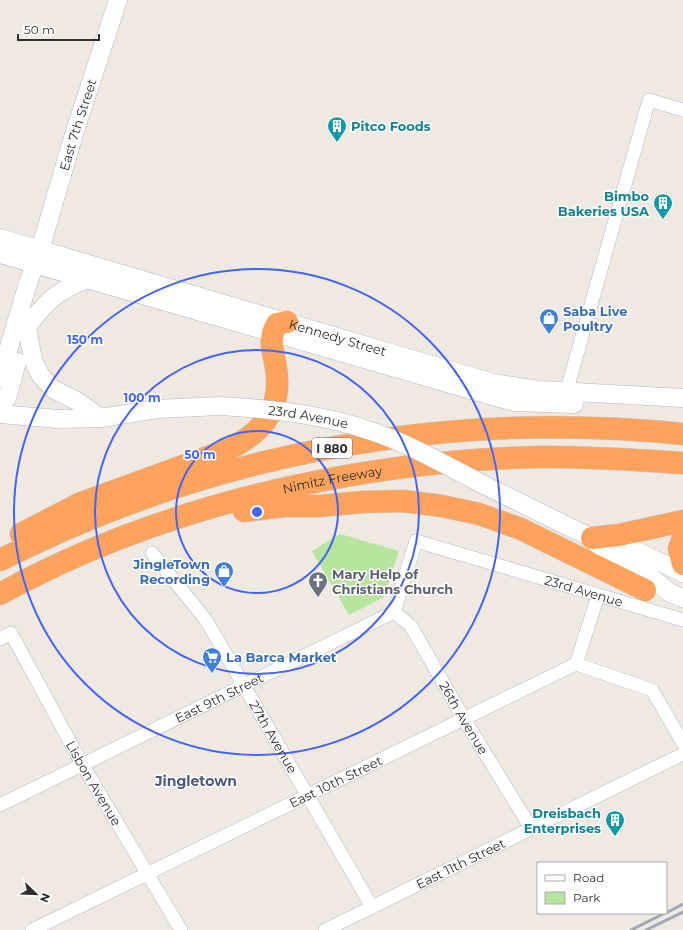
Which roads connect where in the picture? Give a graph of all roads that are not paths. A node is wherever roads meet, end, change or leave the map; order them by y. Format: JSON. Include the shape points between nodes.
{"nodes":[{"id":1,"x":118,"y":0,"type":"edge"},
{"id":2,"x":683,"y":110,"type":"edge"},
{"id":3,"x":0,"y":238,"type":"edge"},
{"id":4,"x":0,"y":254,"type":"edge"},
{"id":5,"x":40,"y":260,"type":"junction"},
{"id":6,"x":87,"y":279,"type":"junction"},
{"id":7,"x":27,"y":327,"type":"junction"},
{"id":8,"x":279,"y":327,"type":"junction"},
{"id":9,"x":0,"y":378,"type":"edge"},
{"id":10,"x":564,"y":398,"type":"junction"},
{"id":11,"x":683,"y":398,"type":"edge"},
{"id":12,"x":0,"y":407,"type":"edge"},
{"id":13,"x":683,"y":410,"type":"edge"},
{"id":14,"x":0,"y":414,"type":"edge"},
{"id":15,"x":101,"y":418,"type":"junction"},
{"id":16,"x":683,"y":434,"type":"edge"},
{"id":17,"x":683,"y":463,"type":"edge"},
{"id":18,"x":683,"y":521,"type":"edge"},
{"id":19,"x":154,"y":527,"type":"junction"},
{"id":20,"x":592,"y":538,"type":"junction"},
{"id":21,"x":683,"y":538,"type":"edge"},
{"id":22,"x":0,"y":544,"type":"edge"},
{"id":23,"x":152,"y":553,"type":"dead end"},
{"id":24,"x":0,"y":560,"type":"edge"},
{"id":25,"x":683,"y":564,"type":"edge"},
{"id":26,"x":683,"y":573,"type":"edge"},
{"id":27,"x":645,"y":590,"type":"joint"},
{"id":28,"x":0,"y":594,"type":"edge"},
{"id":29,"x":676,"y":595,"type":"edge"},
{"id":30,"x":598,"y":596,"type":"junction"},
{"id":31,"x":394,"y":612,"type":"junction"},
{"id":32,"x":683,"y":620,"type":"edge"},
{"id":33,"x":5,"y":636,"type":"edge"},
{"id":34,"x":576,"y":664,"type":"junction"},
{"id":35,"x":244,"y":685,"type":"junction"},
{"id":36,"x":464,"y":719,"type":"junction"},
{"id":37,"x":683,"y":743,"type":"edge"},
{"id":38,"x":683,"y":754,"type":"edge"},
{"id":39,"x":82,"y":764,"type":"junction"},
{"id":40,"x":308,"y":795,"type":"junction"},
{"id":41,"x":0,"y":805,"type":"edge"},
{"id":42,"x":531,"y":828,"type":"junction"},
{"id":43,"x":149,"y":874,"type":"junction"},
{"id":44,"x":372,"y":907,"type":"junction"},
{"id":45,"x":32,"y":930,"type":"edge"},
{"id":46,"x":182,"y":930,"type":"edge"},
{"id":47,"x":325,"y":930,"type":"edge"}],
"edges":[{"from":1,"to":5,"type":"main road","name":"East 7th Street","via":[[74,134]]},
{"from":2,"to":10,"type":"street","via":[[649,100]]},
{"from":3,"to":5,"type":"main road","name":"Kennedy Street"},
{"from":4,"to":5,"type":"main road","name":"Kennedy Street"},
{"from":5,"to":6,"type":"main road","name":"Kennedy Street"},
{"from":5,"to":7,"type":"main road","name":"East 7th Street"},
{"from":5,"to":8,"type":"main road","name":"Kennedy Street"},
{"from":5,"to":9,"type":"main road","name":"East 7th Street"},
{"from":6,"to":7,"type":"main road","via":[[52,296]]},
{"from":6,"to":8,"type":"main road","name":"Kennedy Street"},
{"from":7,"to":12,"type":"main road","name":"East 7th Street","via":[[7,398]]},
{"from":7,"to":15,"type":"main road","via":[[34,360],[41,376],[53,389],[77,401]]},
{"from":8,"to":10,"type":"main road","name":"Kennedy Street","via":[[515,402]]},
{"from":8,"to":22,"type":"highway","via":[[271,345],[278,380],[276,397],[269,417],[259,430],[244,442],[82,503]]},
{"from":10,"to":11,"type":"main road","name":"Kennedy Street"},
{"from":10,"to":13,"type":"main road","name":"Kennedy Street"},
{"from":14,"to":15,"type":"main road","name":"23rd Avenue","via":[[58,419]]},
{"from":15,"to":20,"type":"main road","name":"23rd Avenue","bridge":true,"via":[[157,409],[249,408],[286,411],[337,420],[399,442]]},
{"from":16,"to":24,"type":"highway","number":"I 880","via":[[541,427],[442,433],[339,447],[208,478],[144,499],[52,535]]},
{"from":17,"to":19,"type":"highway","name":"Nimitz Freeway","number":"I 880","via":[[539,457],[392,468],[281,489]]},
{"from":18,"to":20,"type":"highway","via":[[619,535]]},
{"from":19,"to":27,"type":"highway","via":[[285,506],[403,502],[442,506],[479,514],[521,529]]},
{"from":19,"to":28,"type":"highway","name":"Nimitz Freeway","number":"I 880","via":[[60,564]]},
{"from":20,"to":26,"type":"main road","name":"23rd Avenue","via":[[624,545]]},
{"from":20,"to":29,"type":"main road","name":"23rd Avenue","via":[[609,557],[651,577]]},
{"from":21,"to":25,"type":"highway","via":[[679,549]]},
{"from":23,"to":35,"type":"street","name":"27th Avenue","via":[[206,620]]},
{"from":27,"to":29,"type":"main road"},
{"from":30,"to":31,"type":"street","name":"23rd Avenue","via":[[416,542]]},
{"from":30,"to":32,"type":"street","name":"23rd Avenue"},
{"from":30,"to":34,"type":"street"},
{"from":31,"to":35,"type":"street","name":"East 9th Street"},
{"from":31,"to":36,"type":"street","name":"26th Avenue","via":[[411,626]]},
{"from":33,"to":39,"type":"street","name":"Lisbon Avenue"},
{"from":34,"to":36,"type":"street","name":"East 10th Street"},
{"from":34,"to":37,"type":"street","via":[[652,690]]},
{"from":35,"to":39,"type":"street","name":"East 9th Street"},
{"from":35,"to":40,"type":"street","name":"27th Avenue"},
{"from":36,"to":40,"type":"street","name":"East 10th Street"},
{"from":36,"to":42,"type":"street","name":"26th Avenue"},
{"from":38,"to":42,"type":"street","name":"East 11th Street"},
{"from":39,"to":41,"type":"street","name":"East 9th Street"},
{"from":39,"to":43,"type":"street","name":"Lisbon Avenue"},
{"from":40,"to":43,"type":"street","name":"East 10th Street"},
{"from":40,"to":44,"type":"street","name":"27th Avenue"},
{"from":42,"to":44,"type":"street","name":"East 11th Street"},
{"from":43,"to":45,"type":"street","name":"East 10th Street"},
{"from":43,"to":46,"type":"street","name":"Lisbon Avenue"},
{"from":44,"to":47,"type":"street","name":"East 11th Street"}]}
